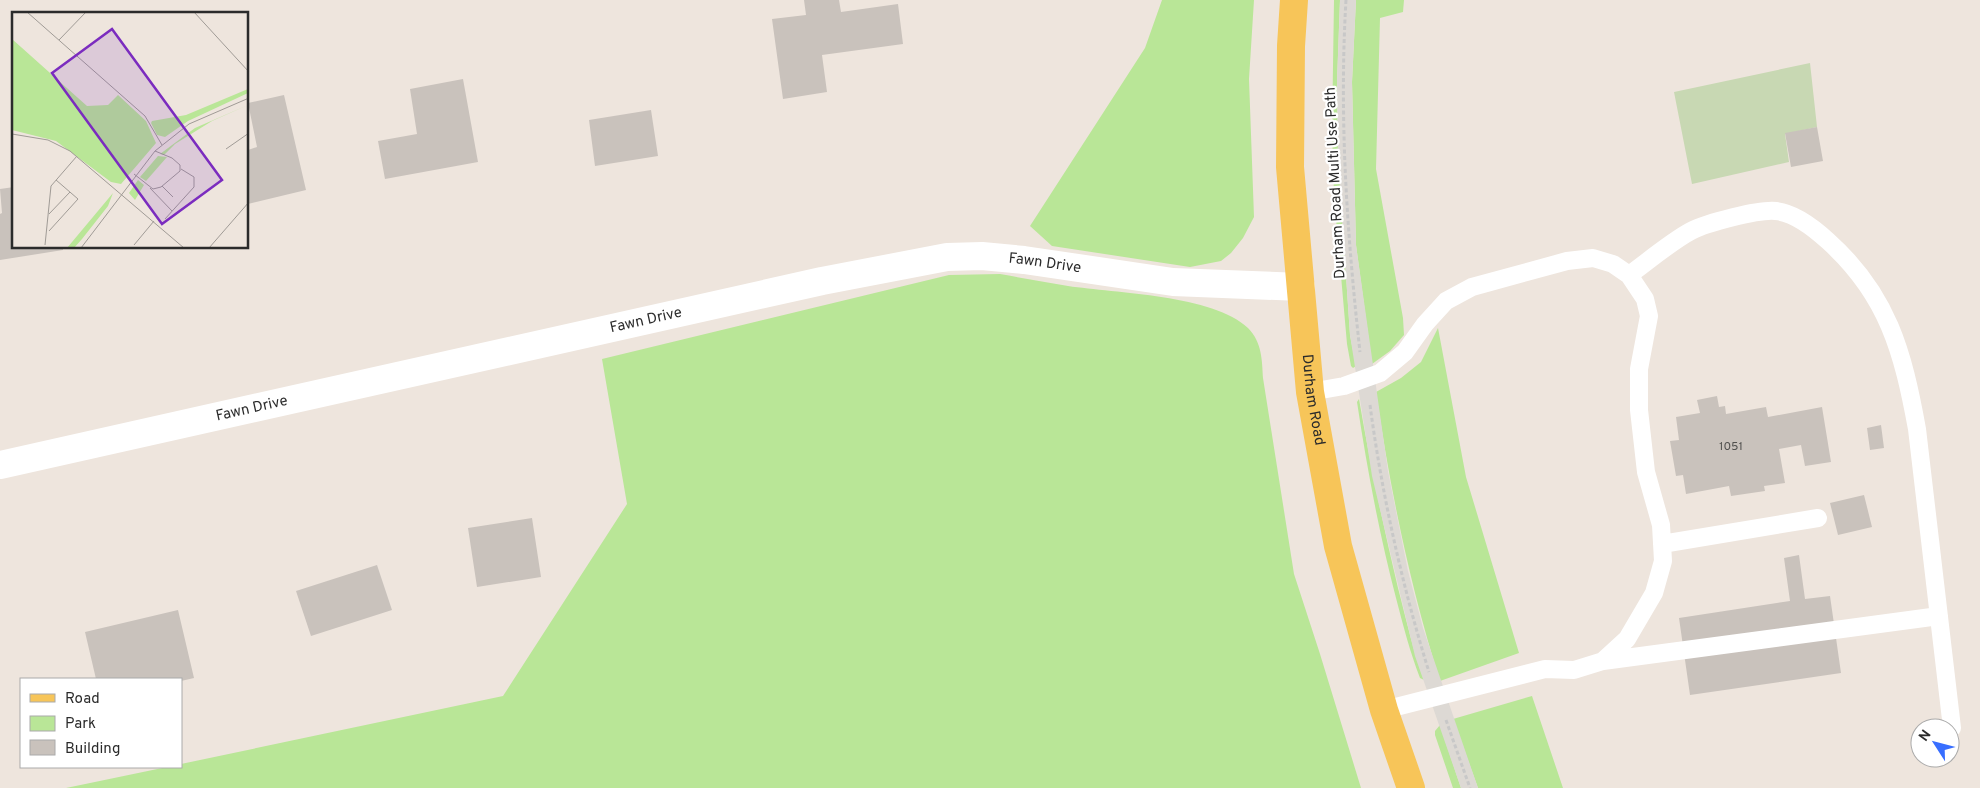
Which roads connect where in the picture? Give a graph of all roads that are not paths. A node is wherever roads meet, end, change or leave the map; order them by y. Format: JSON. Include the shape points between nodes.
{"nodes":[{"id":1,"x":1294,"y":0,"type":"edge"},
{"id":2,"x":1629,"y":276,"type":"junction"},
{"id":3,"x":1301,"y":287,"type":"junction"},
{"id":4,"x":1310,"y":392,"type":"junction"},
{"id":5,"x":0,"y":465,"type":"edge"},
{"id":6,"x":1818,"y":518,"type":"dead end"},
{"id":7,"x":1662,"y":544,"type":"junction"},
{"id":8,"x":1939,"y":616,"type":"junction"},
{"id":9,"x":1603,"y":661,"type":"junction"},
{"id":10,"x":1384,"y":710,"type":"junction"},
{"id":11,"x":1951,"y":718,"type":"edge"},
{"id":12,"x":1411,"y":788,"type":"edge"}],
"edges":[{"from":1,"to":3,"type":"main road","name":"Durham Road","via":[[1290,167]]},
{"from":2,"to":4,"type":"lane","via":[[1613,264],[1593,258],[1567,261],[1472,287],[1446,301],[1405,352],[1380,373],[1344,386]]},
{"from":2,"to":7,"type":"lane","via":[[1645,299],[1649,316],[1638,369],[1639,410],[1646,472],[1661,525]]},
{"from":2,"to":8,"type":"lane","via":[[1692,231],[1751,213],[1777,211],[1810,224],[1844,255],[1876,298],[1899,348],[1917,429]]},
{"from":3,"to":4,"type":"main road","name":"Durham Road"},
{"from":3,"to":5,"type":"street","name":"Fawn Drive","via":[[1173,282],[1024,260],[947,257],[822,281]]},
{"from":4,"to":10,"type":"main road","name":"Durham Road","via":[[1338,546]]},
{"from":6,"to":7,"type":"lane"},
{"from":7,"to":9,"type":"lane","via":[[1663,561],[1654,593],[1627,639]]},
{"from":8,"to":9,"type":"lane"},
{"from":8,"to":11,"type":"lane"},
{"from":9,"to":10,"type":"lane","via":[[1574,670],[1545,669]]},
{"from":10,"to":12,"type":"main road","name":"Durham Road"}]}
